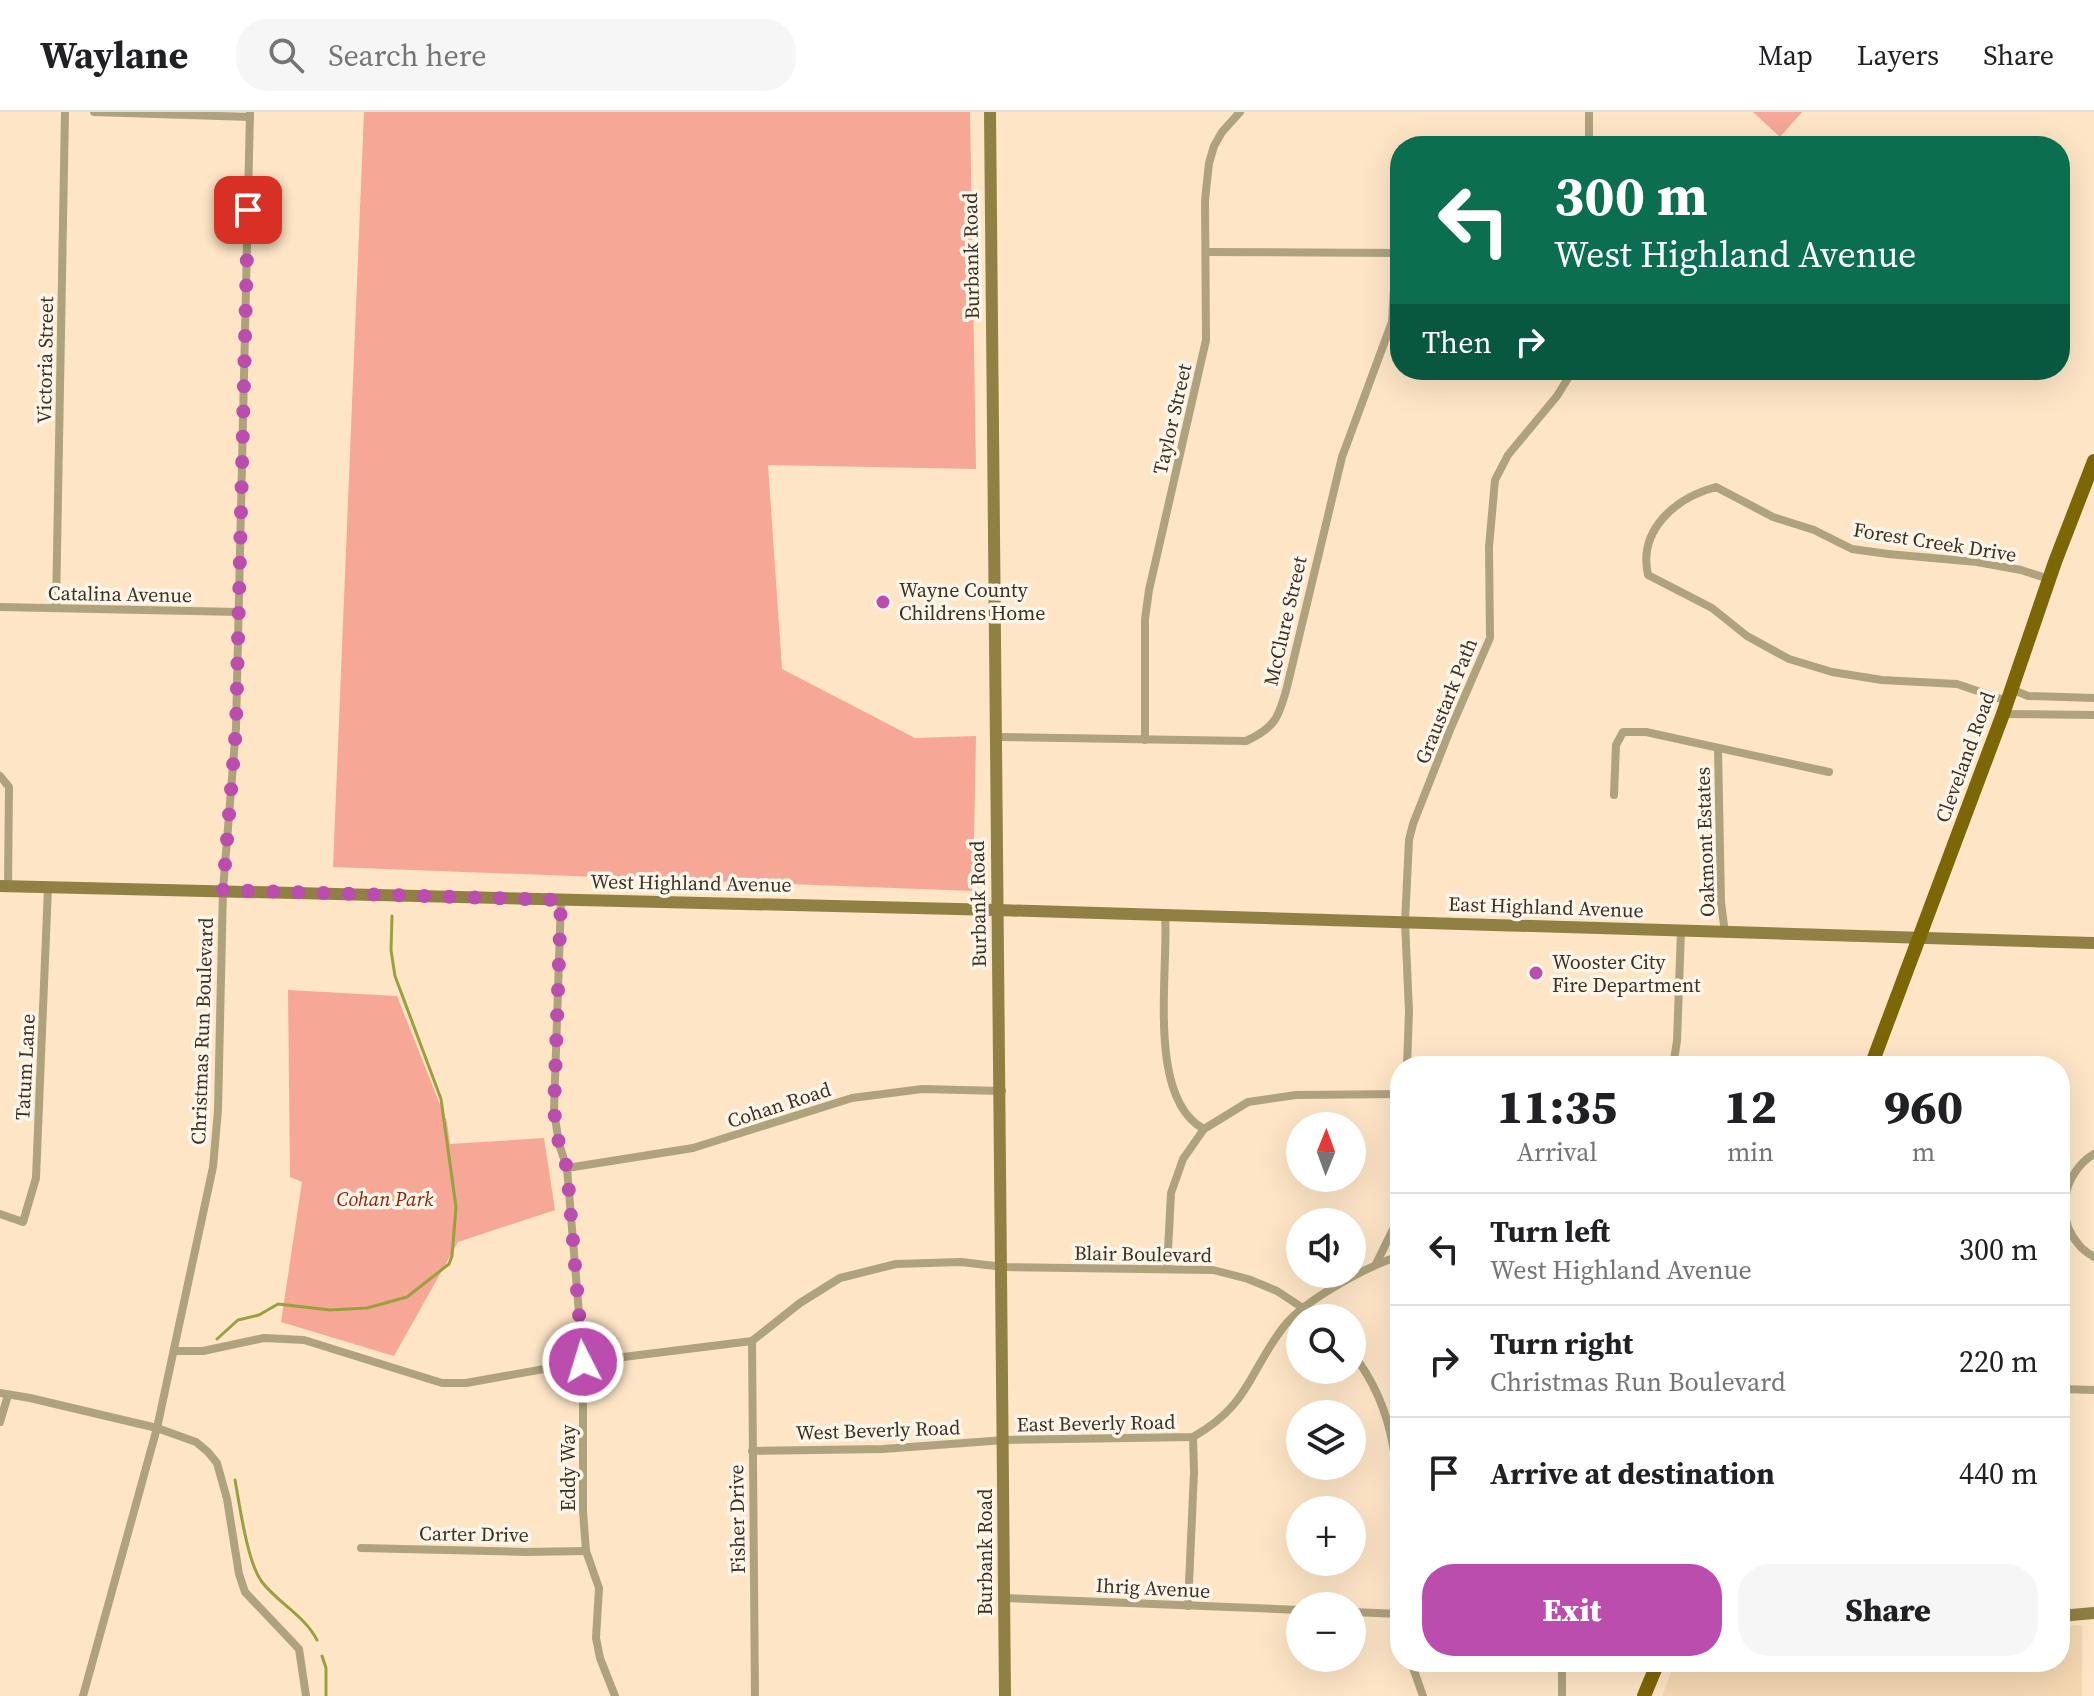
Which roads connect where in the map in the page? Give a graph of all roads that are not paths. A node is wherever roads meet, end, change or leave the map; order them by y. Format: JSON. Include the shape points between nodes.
{"nodes":[{"id":1,"x":65,"y":112,"type":"edge"},
{"id":2,"x":94,"y":112,"type":"edge"},
{"id":3,"x":990,"y":112,"type":"edge"},
{"id":4,"x":1240,"y":112,"type":"edge"},
{"id":5,"x":1589,"y":112,"type":"edge"},
{"id":6,"x":250,"y":114,"type":"edge"},
{"id":7,"x":1589,"y":136,"type":"edge"},
{"id":8,"x":1206,"y":252,"type":"junction"},
{"id":9,"x":1390,"y":253,"type":"edge"},
{"id":10,"x":1390,"y":327,"type":"edge"},
{"id":11,"x":1567,"y":380,"type":"edge"},
{"id":12,"x":2094,"y":461,"type":"edge"},
{"id":13,"x":2049,"y":579,"type":"junction"},
{"id":14,"x":0,"y":607,"type":"edge"},
{"id":15,"x":56,"y":608,"type":"junction"},
{"id":16,"x":239,"y":612,"type":"junction"},
{"id":17,"x":2094,"y":698,"type":"edge"},
{"id":18,"x":2007,"y":701,"type":"junction"},
{"id":19,"x":2094,"y":715,"type":"edge"},
{"id":20,"x":996,"y":737,"type":"junction"},
{"id":21,"x":1145,"y":740,"type":"junction"},
{"id":22,"x":1718,"y":749,"type":"junction"},
{"id":23,"x":1829,"y":772,"type":"dead end"},
{"id":24,"x":0,"y":776,"type":"edge"},
{"id":25,"x":1614,"y":795,"type":"dead end"},
{"id":26,"x":4,"y":886,"type":"edge"},
{"id":27,"x":48,"y":887,"type":"junction"},
{"id":28,"x":223,"y":890,"type":"junction"},
{"id":29,"x":561,"y":900,"type":"junction"},
{"id":30,"x":997,"y":910,"type":"junction"},
{"id":31,"x":1165,"y":916,"type":"junction"},
{"id":32,"x":1405,"y":922,"type":"junction"},
{"id":33,"x":1681,"y":931,"type":"junction"},
{"id":34,"x":1725,"y":933,"type":"junction"},
{"id":35,"x":1918,"y":939,"type":"junction"},
{"id":36,"x":2094,"y":943,"type":"edge"},
{"id":37,"x":1407,"y":1056,"type":"edge"},
{"id":38,"x":1675,"y":1056,"type":"edge"},
{"id":39,"x":1875,"y":1056,"type":"edge"},
{"id":40,"x":1002,"y":1091,"type":"junction"},
{"id":41,"x":1390,"y":1094,"type":"edge"},
{"id":42,"x":1204,"y":1129,"type":"junction"},
{"id":43,"x":2094,"y":1154,"type":"edge"},
{"id":44,"x":567,"y":1168,"type":"junction"},
{"id":45,"x":2070,"y":1181,"type":"edge"},
{"id":46,"x":0,"y":1214,"type":"edge"},
{"id":47,"x":2070,"y":1230,"type":"edge"},
{"id":48,"x":1390,"y":1235,"type":"edge"},
{"id":49,"x":2094,"y":1257,"type":"edge"},
{"id":50,"x":1390,"y":1259,"type":"edge"},
{"id":51,"x":1375,"y":1264,"type":"junction"},
{"id":52,"x":1004,"y":1267,"type":"junction"},
{"id":53,"x":1167,"y":1269,"type":"junction"},
{"id":54,"x":1298,"y":1304,"type":"edge"},
{"id":55,"x":1311,"y":1304,"type":"edge"},
{"id":56,"x":1286,"y":1326,"type":"edge"},
{"id":57,"x":752,"y":1341,"type":"junction"},
{"id":58,"x":174,"y":1351,"type":"junction"},
{"id":59,"x":583,"y":1362,"type":"junction"},
{"id":60,"x":1366,"y":1375,"type":"edge"},
{"id":61,"x":2070,"y":1389,"type":"edge"},
{"id":62,"x":2094,"y":1390,"type":"edge"},
{"id":63,"x":4,"y":1394,"type":"edge"},
{"id":64,"x":0,"y":1422,"type":"edge"},
{"id":65,"x":1390,"y":1427,"type":"edge"},
{"id":66,"x":157,"y":1428,"type":"junction"},
{"id":67,"x":1193,"y":1437,"type":"junction"},
{"id":68,"x":1005,"y":1440,"type":"junction"},
{"id":69,"x":752,"y":1451,"type":"junction"},
{"id":70,"x":361,"y":1548,"type":"dead end"},
{"id":71,"x":586,"y":1551,"type":"junction"},
{"id":72,"x":1005,"y":1598,"type":"junction"},
{"id":73,"x":1188,"y":1606,"type":"junction"},
{"id":74,"x":1286,"y":1610,"type":"edge"},
{"id":75,"x":1366,"y":1613,"type":"edge"},
{"id":76,"x":2094,"y":1613,"type":"edge"},
{"id":77,"x":1390,"y":1615,"type":"edge"},
{"id":78,"x":2070,"y":1615,"type":"edge"},
{"id":79,"x":1415,"y":1672,"type":"edge"},
{"id":80,"x":1562,"y":1672,"type":"edge"},
{"id":81,"x":1654,"y":1672,"type":"edge"},
{"id":82,"x":83,"y":1696,"type":"edge"},
{"id":83,"x":306,"y":1696,"type":"edge"},
{"id":84,"x":615,"y":1696,"type":"edge"},
{"id":85,"x":755,"y":1696,"type":"edge"},
{"id":86,"x":1005,"y":1696,"type":"edge"},
{"id":87,"x":1423,"y":1696,"type":"edge"},
{"id":88,"x":1562,"y":1696,"type":"edge"},
{"id":89,"x":1644,"y":1696,"type":"edge"}],
"edges":[{"from":1,"to":15,"type":"street","name":"Victoria Street"},
{"from":2,"to":6,"type":"street"},
{"from":3,"to":20,"type":"street","name":"Burbank Road"},
{"from":4,"to":8,"type":"street","name":"Taylor Street","via":[[1218,139],[1209,163]]},
{"from":5,"to":7,"type":"street"},
{"from":6,"to":16,"type":"street","name":"Christmas Run Boulevard"},
{"from":8,"to":9,"type":"street"},
{"from":8,"to":21,"type":"street","name":"Taylor Street","via":[[1206,340],[1145,619]]},
{"from":10,"to":21,"type":"street","name":"McClure Street","via":[[1342,457],[1274,724],[1246,741]]},
{"from":11,"to":32,"type":"street","name":"Graustark Path","via":[[1508,455],[1495,480],[1490,638],[1413,824]]},
{"from":12,"to":13,"type":"main road","name":"Cleveland Road"},
{"from":13,"to":18,"type":"main road","name":"Cleveland Road"},
{"from":13,"to":18,"type":"street","name":"Forest Creek Drive","via":[[1977,562],[1852,549],[1716,487],[1673,508],[1651,531],[1644,558],[1648,575],[1712,608],[1747,636],[1789,659],[1882,680],[1957,684]]},
{"from":14,"to":15,"type":"street","name":"Catalina Avenue"},
{"from":15,"to":16,"type":"street","name":"Catalina Avenue"},
{"from":16,"to":28,"type":"street","name":"Christmas Run Boulevard"},
{"from":17,"to":18,"type":"street","via":[[2028,696]]},
{"from":18,"to":19,"type":"street"},
{"from":18,"to":35,"type":"main road","name":"Cleveland Road"},
{"from":20,"to":21,"type":"street","name":"McClure Street"},
{"from":20,"to":30,"type":"street","name":"Burbank Road"},
{"from":22,"to":23,"type":"street","name":"Oakmont Estates"},
{"from":22,"to":25,"type":"street","name":"Oakmont Estates","via":[[1646,732],[1623,732],[1616,745]]},
{"from":22,"to":34,"type":"street","name":"Oakmont Estates"},
{"from":24,"to":26,"type":"street","via":[[9,787]]},
{"from":26,"to":27,"type":"street","name":"West Highland Avenue"},
{"from":27,"to":28,"type":"street","name":"West Highland Avenue"},
{"from":27,"to":46,"type":"street","name":"Tatum Lane","via":[[36,1178],[23,1222]]},
{"from":28,"to":29,"type":"street","name":"West Highland Avenue"},
{"from":28,"to":58,"type":"street","name":"Christmas Run Boulevard","via":[[213,1167]]},
{"from":29,"to":30,"type":"street","name":"West Highland Avenue"},
{"from":29,"to":44,"type":"street","name":"Eddy Way","via":[[554,1111]]},
{"from":30,"to":31,"type":"street","name":"East Highland Avenue"},
{"from":30,"to":40,"type":"street","name":"Burbank Road"},
{"from":31,"to":32,"type":"street","name":"East Highland Avenue"},
{"from":31,"to":42,"type":"street","via":[[1166,1064],[1184,1111]]},
{"from":32,"to":33,"type":"street","name":"East Highland Avenue"},
{"from":32,"to":37,"type":"street","name":"Graustark Path"},
{"from":33,"to":34,"type":"street","name":"East Highland Avenue"},
{"from":33,"to":38,"type":"street"},
{"from":34,"to":35,"type":"street","name":"East Highland Avenue"},
{"from":35,"to":36,"type":"street","name":"East Highland Avenue"},
{"from":35,"to":39,"type":"main road","name":"Cleveland Road"},
{"from":40,"to":44,"type":"street","name":"Cohan Road","via":[[922,1089],[852,1098],[693,1148]]},
{"from":40,"to":52,"type":"street","name":"Burbank Road"},
{"from":41,"to":42,"type":"street","via":[[1296,1095],[1248,1102]]},
{"from":42,"to":53,"type":"street","via":[[1183,1159],[1171,1193]]},
{"from":43,"to":45,"type":"street"},
{"from":44,"to":59,"type":"street","name":"Eddy Way"},
{"from":47,"to":49,"type":"street"},
{"from":48,"to":51,"type":"street"},
{"from":50,"to":51,"type":"street","name":"East Beverly Road"},
{"from":51,"to":55,"type":"street","name":"East Beverly Road"},
{"from":52,"to":53,"type":"street","name":"Blair Boulevard"},
{"from":52,"to":57,"type":"street","name":"Blair Boulevard","via":[[961,1262],[865,1270],[840,1278],[800,1303]]},
{"from":52,"to":68,"type":"street","name":"Burbank Road"},
{"from":53,"to":54,"type":"street","name":"Blair Boulevard","via":[[1230,1273]]},
{"from":56,"to":67,"type":"street","name":"East Beverly Road","via":[[1234,1407]]},
{"from":57,"to":59,"type":"street"},
{"from":57,"to":69,"type":"street","name":"Fisher Drive"},
{"from":58,"to":59,"type":"street","via":[[203,1351],[264,1338],[304,1340],[442,1383]]},
{"from":58,"to":66,"type":"street","name":"Christmas Run Boulevard"},
{"from":59,"to":71,"type":"street","name":"Eddy Way"},
{"from":60,"to":65,"type":"street"},
{"from":61,"to":62,"type":"street"},
{"from":63,"to":64,"type":"street"},
{"from":63,"to":66,"type":"street"},
{"from":66,"to":82,"type":"street","name":"Christmas Run Boulevard"},
{"from":66,"to":83,"type":"street","via":[[196,1442],[217,1463],[245,1592],[299,1649]]},
{"from":67,"to":68,"type":"street","name":"East Beverly Road"},
{"from":67,"to":73,"type":"street"},
{"from":68,"to":69,"type":"street","name":"West Beverly Road"},
{"from":68,"to":72,"type":"street","name":"Burbank Road"},
{"from":69,"to":85,"type":"street","name":"Fisher Drive"},
{"from":70,"to":71,"type":"street","name":"Carter Drive"},
{"from":71,"to":84,"type":"street","name":"Eddy Way","via":[[599,1588],[600,1658]]},
{"from":72,"to":73,"type":"street","name":"Ihrig Avenue"},
{"from":72,"to":86,"type":"street","name":"Burbank Road"},
{"from":73,"to":74,"type":"street","name":"Ihrig Avenue"},
{"from":75,"to":77,"type":"street"},
{"from":76,"to":78,"type":"street"},
{"from":79,"to":87,"type":"street"},
{"from":80,"to":88,"type":"street"},
{"from":81,"to":89,"type":"main road"}]}
